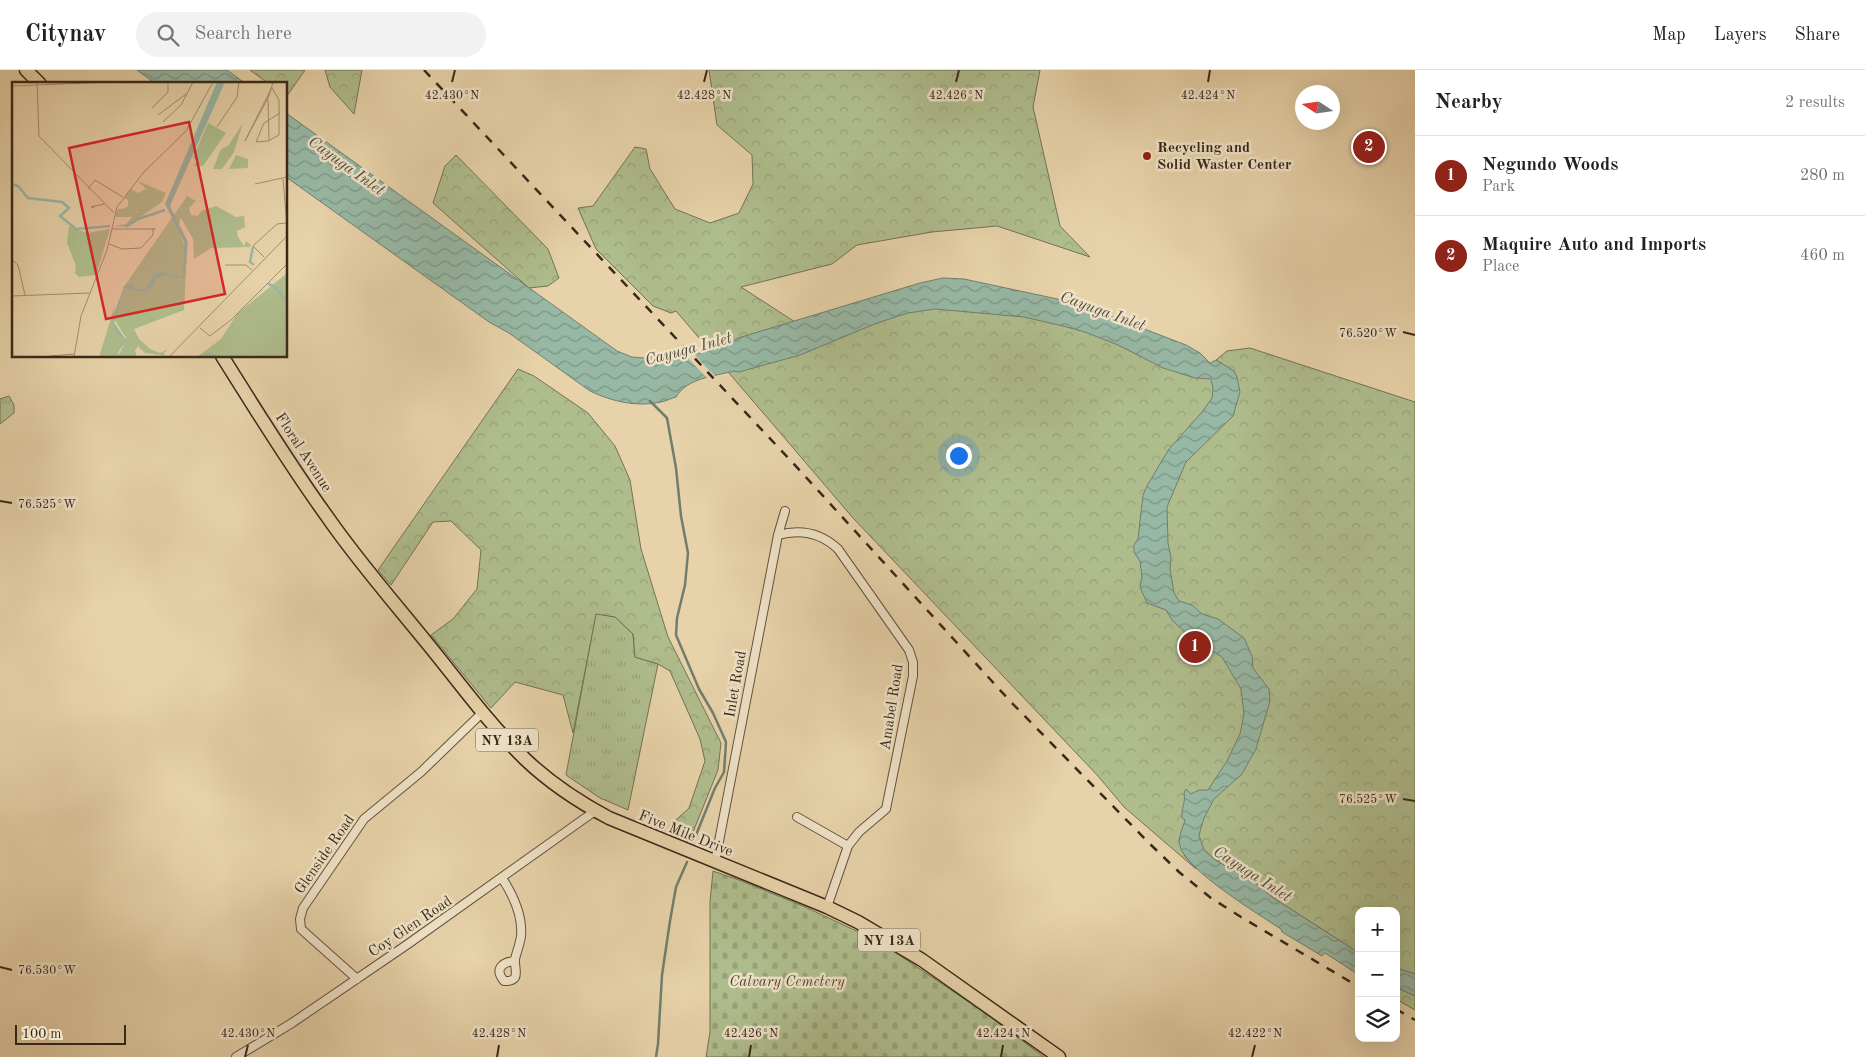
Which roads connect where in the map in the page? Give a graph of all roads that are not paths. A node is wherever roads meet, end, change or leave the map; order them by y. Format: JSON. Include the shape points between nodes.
{"nodes":[{"id":1,"x":26,"y":70,"type":"edge"},
{"id":2,"x":38,"y":82,"type":"edge"},
{"id":3,"x":223,"y":358,"type":"edge"},
{"id":4,"x":785,"y":511,"type":"dead end"},
{"id":5,"x":778,"y":535,"type":"junction"},
{"id":6,"x":362,"y":564,"type":"joint"},
{"id":7,"x":483,"y":712,"type":"junction"},
{"id":8,"x":595,"y":811,"type":"junction"},
{"id":9,"x":797,"y":817,"type":"dead end"},
{"id":10,"x":848,"y":846,"type":"junction"},
{"id":11,"x":715,"y":862,"type":"junction"},
{"id":12,"x":502,"y":878,"type":"junction"},
{"id":13,"x":827,"y":907,"type":"junction"},
{"id":14,"x":515,"y":961,"type":"dead end"},
{"id":15,"x":357,"y":979,"type":"junction"},
{"id":16,"x":236,"y":1057,"type":"edge"},
{"id":17,"x":1059,"y":1057,"type":"edge"}],
"edges":[{"from":1,"to":2,"type":"main road"},
{"from":3,"to":6,"type":"main road","name":"Floral Avenue","number":"NY 13A","via":[[284,454]]},
{"from":4,"to":5,"type":"street","name":"Inlet Road"},
{"from":5,"to":10,"type":"street","name":"Amabel Road","via":[[804,532],[829,540],[909,650],[913,662],[886,810],[859,832]]},
{"from":5,"to":11,"type":"street","name":"Inlet Road"},
{"from":6,"to":7,"type":"main road","name":"Five Mile Drive","number":"NY 13A"},
{"from":7,"to":8,"type":"main road","name":"Five Mile Drive","number":"NY 13A","via":[[525,759],[550,781]]},
{"from":7,"to":15,"type":"street","name":"Glenside Road","via":[[421,772],[364,819],[303,908],[301,929]]},
{"from":8,"to":11,"type":"main road","name":"Five Mile Drive","number":"NY 13A"},
{"from":8,"to":12,"type":"street","name":"Coy Glen Road"},
{"from":9,"to":10,"type":"street"},
{"from":10,"to":13,"type":"street","name":"Amabel Road"},
{"from":11,"to":13,"type":"main road","name":"Five Mile Drive","number":"NY 13A"},
{"from":12,"to":14,"type":"street","via":[[521,922]]},
{"from":12,"to":15,"type":"street","name":"Coy Glen Road"},
{"from":13,"to":17,"type":"main road","name":"Five Mile Drive","number":"NY 13A","via":[[922,960]]},
{"from":15,"to":16,"type":"street","name":"Coy Glen Road"}]}
